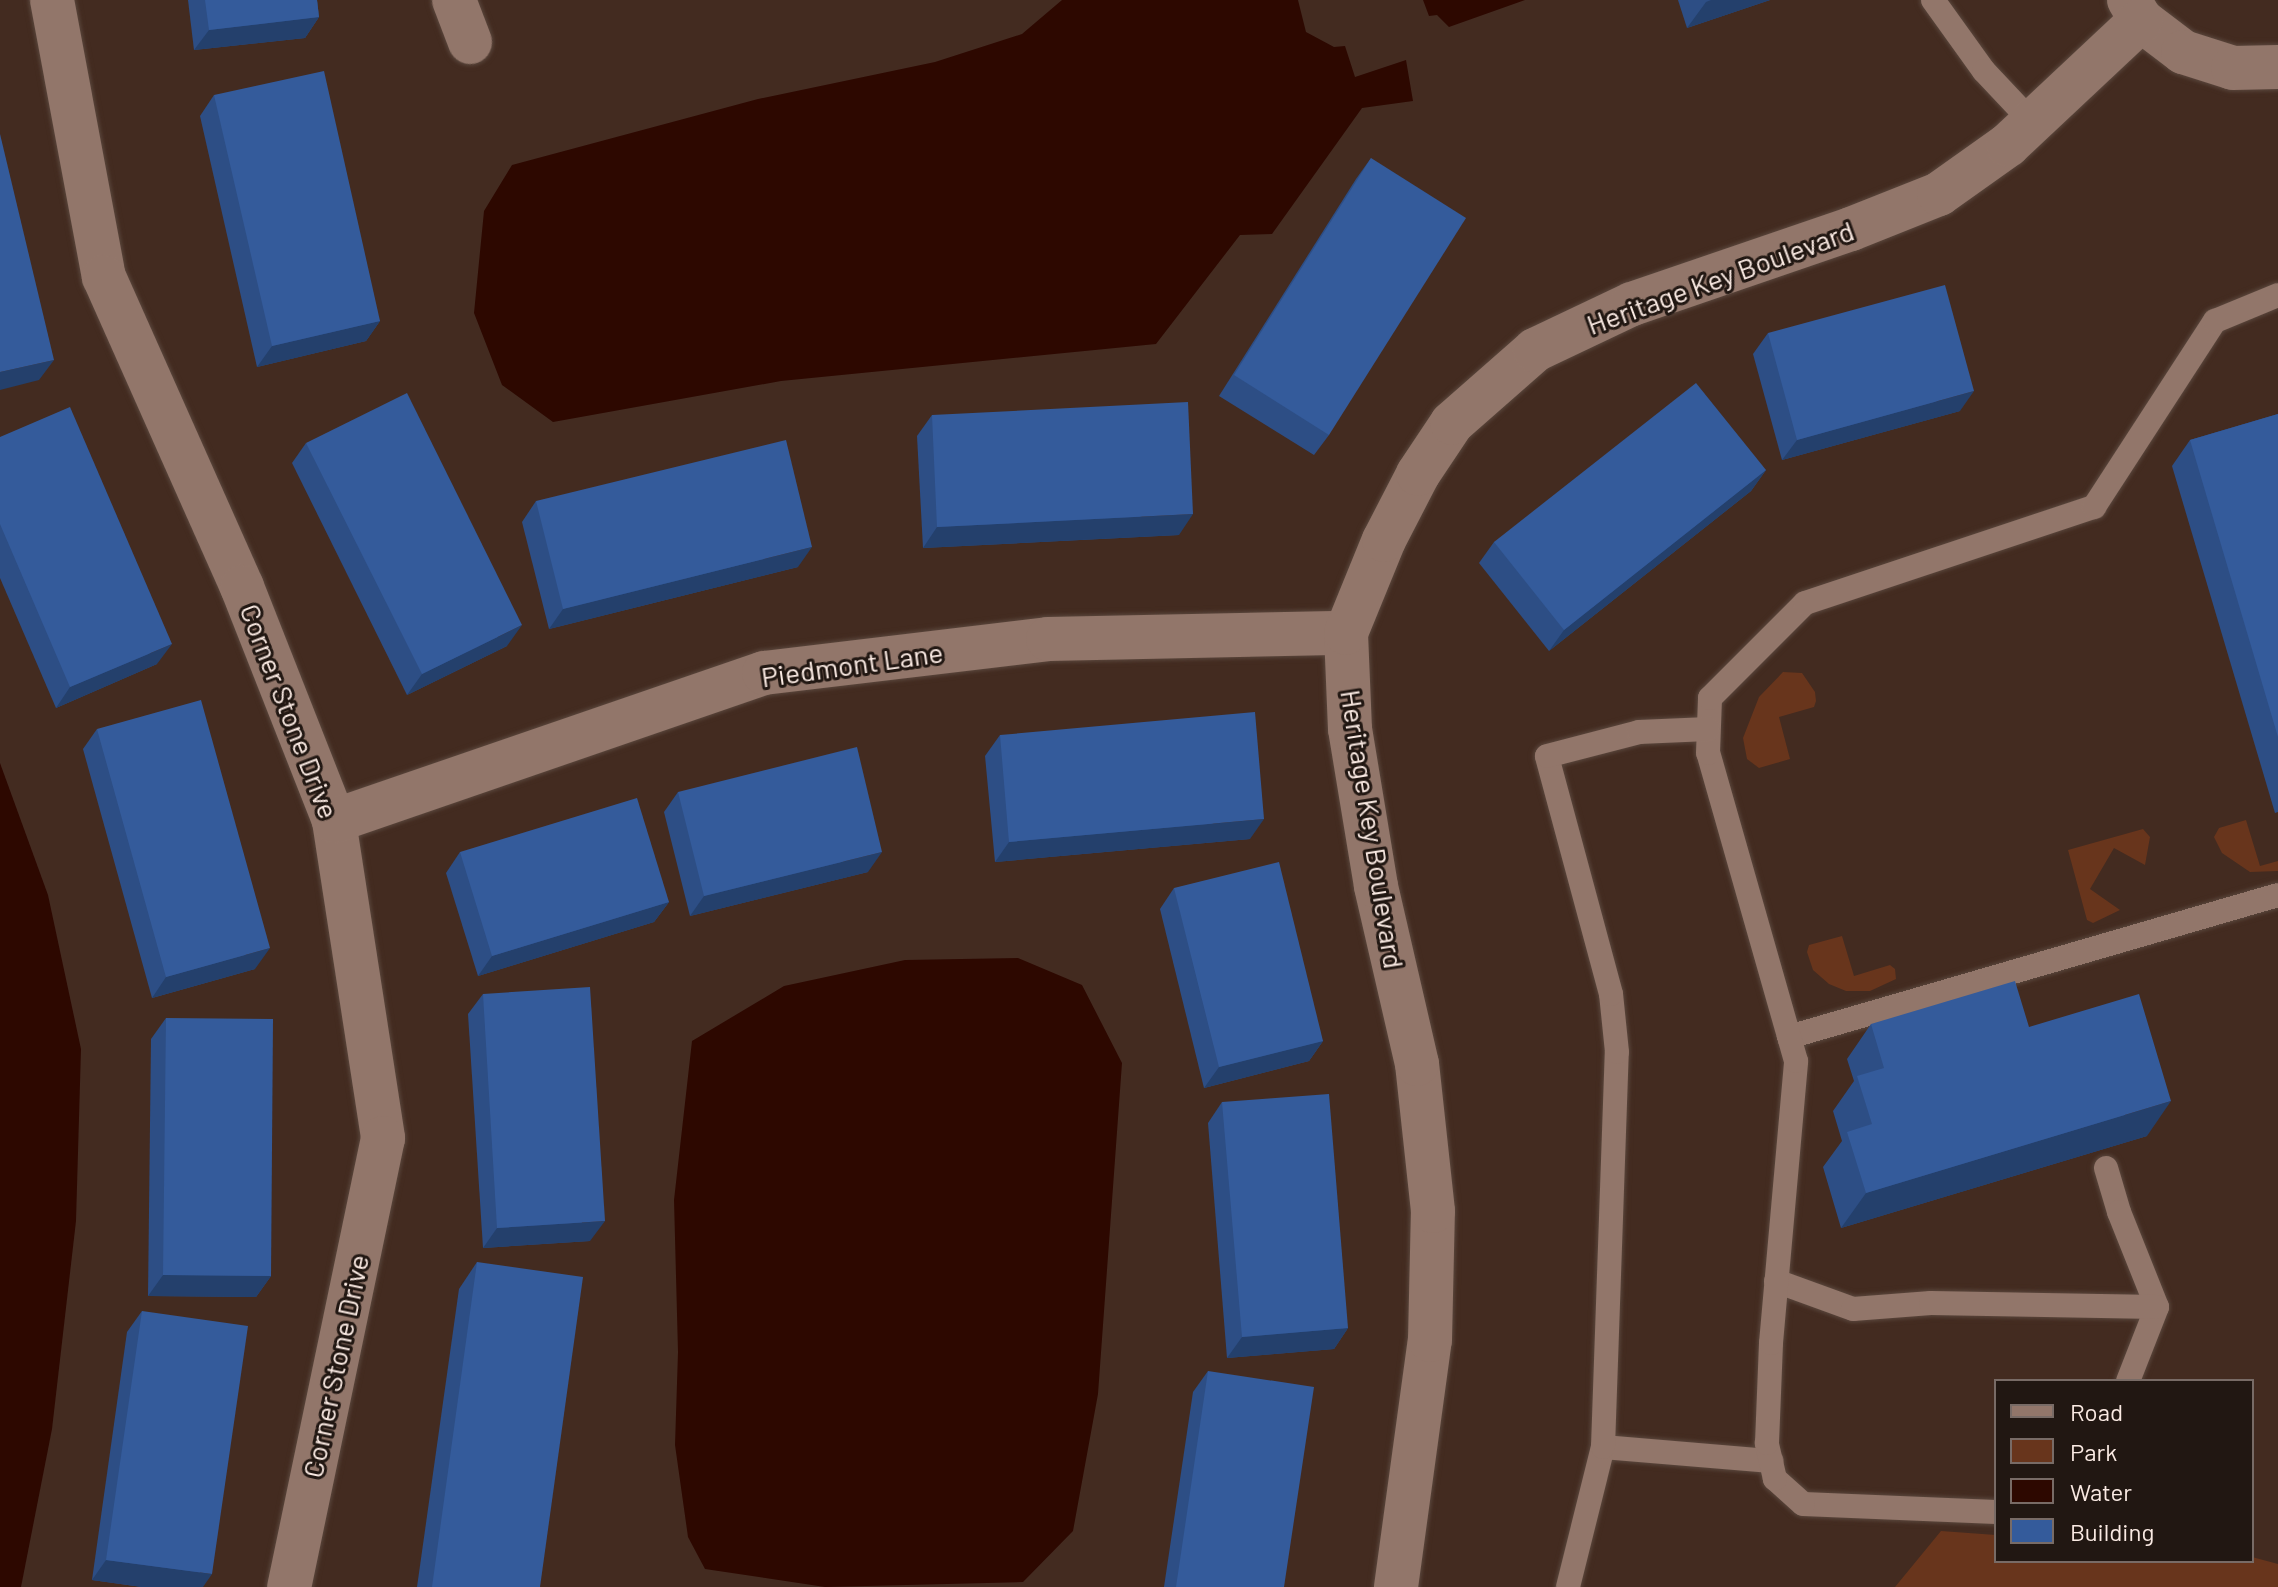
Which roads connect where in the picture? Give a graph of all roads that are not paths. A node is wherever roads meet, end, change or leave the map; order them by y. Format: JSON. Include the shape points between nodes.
{"nodes":[{"id":1,"x":52,"y":0,"type":"edge"},
{"id":2,"x":454,"y":0,"type":"edge"},
{"id":3,"x":1933,"y":0,"type":"edge"},
{"id":4,"x":2135,"y":10,"type":"edge"},
{"id":5,"x":470,"y":42,"type":"dead end"},
{"id":6,"x":2278,"y":67,"type":"edge"},
{"id":7,"x":2032,"y":122,"type":"junction"},
{"id":8,"x":2278,"y":295,"type":"edge"},
{"id":9,"x":1346,"y":633,"type":"junction"},
{"id":10,"x":1708,"y":729,"type":"junction"},
{"id":11,"x":334,"y":821,"type":"junction"},
{"id":12,"x":2278,"y":895,"type":"edge"},
{"id":13,"x":1789,"y":1037,"type":"junction"},
{"id":14,"x":2106,"y":1168,"type":"edge"},
{"id":15,"x":1776,"y":1281,"type":"junction"},
{"id":16,"x":2157,"y":1307,"type":"junction"},
{"id":17,"x":2129,"y":1379,"type":"edge"},
{"id":18,"x":1603,"y":1447,"type":"junction"},
{"id":19,"x":1771,"y":1461,"type":"junction"},
{"id":20,"x":1994,"y":1512,"type":"edge"},
{"id":21,"x":289,"y":1587,"type":"edge"},
{"id":22,"x":1396,"y":1587,"type":"edge"},
{"id":23,"x":1568,"y":1587,"type":"edge"}],
"edges":[{"from":1,"to":11,"type":"street","name":"Corner Stone Drive","via":[[104,277],[242,587]]},
{"from":2,"to":5,"type":"street"},
{"from":3,"to":7,"type":"lane","via":[[1984,71]]},
{"from":4,"to":6,"type":"street","via":[[2183,52],[2233,68]]},
{"from":4,"to":7,"type":"street","name":"Heritage Key Boulevard"},
{"from":7,"to":9,"type":"street","name":"Heritage Key Boulevard","via":[[1939,194],[1632,304],[1535,350],[1452,423],[1426,461],[1384,540]]},
{"from":8,"to":10,"type":"lane","via":[[2215,321],[2094,507],[1805,603],[1710,698]]},
{"from":9,"to":11,"type":"street","name":"Piedmont Lane","via":[[1048,639],[764,673]]},
{"from":9,"to":22,"type":"street","name":"Heritage Key Boulevard","via":[[1350,729],[1376,886],[1417,1064],[1433,1211],[1430,1340]]},
{"from":10,"to":13,"type":"lane","via":[[1708,753]]},
{"from":10,"to":18,"type":"lane","via":[[1639,732],[1547,756],[1611,994],[1617,1052]]},
{"from":11,"to":21,"type":"street","name":"Corner Stone Drive","via":[[383,1138]]},
{"from":12,"to":13,"type":"lane"},
{"from":13,"to":15,"type":"lane","via":[[1796,1061]]},
{"from":14,"to":16,"type":"lane"},
{"from":15,"to":16,"type":"lane","via":[[1853,1309],[1931,1303]]},
{"from":15,"to":19,"type":"lane","via":[[1767,1443]]},
{"from":16,"to":17,"type":"lane"},
{"from":18,"to":19,"type":"lane"},
{"from":18,"to":23,"type":"lane"},
{"from":19,"to":20,"type":"lane","via":[[1775,1479],[1803,1504]]}]}
